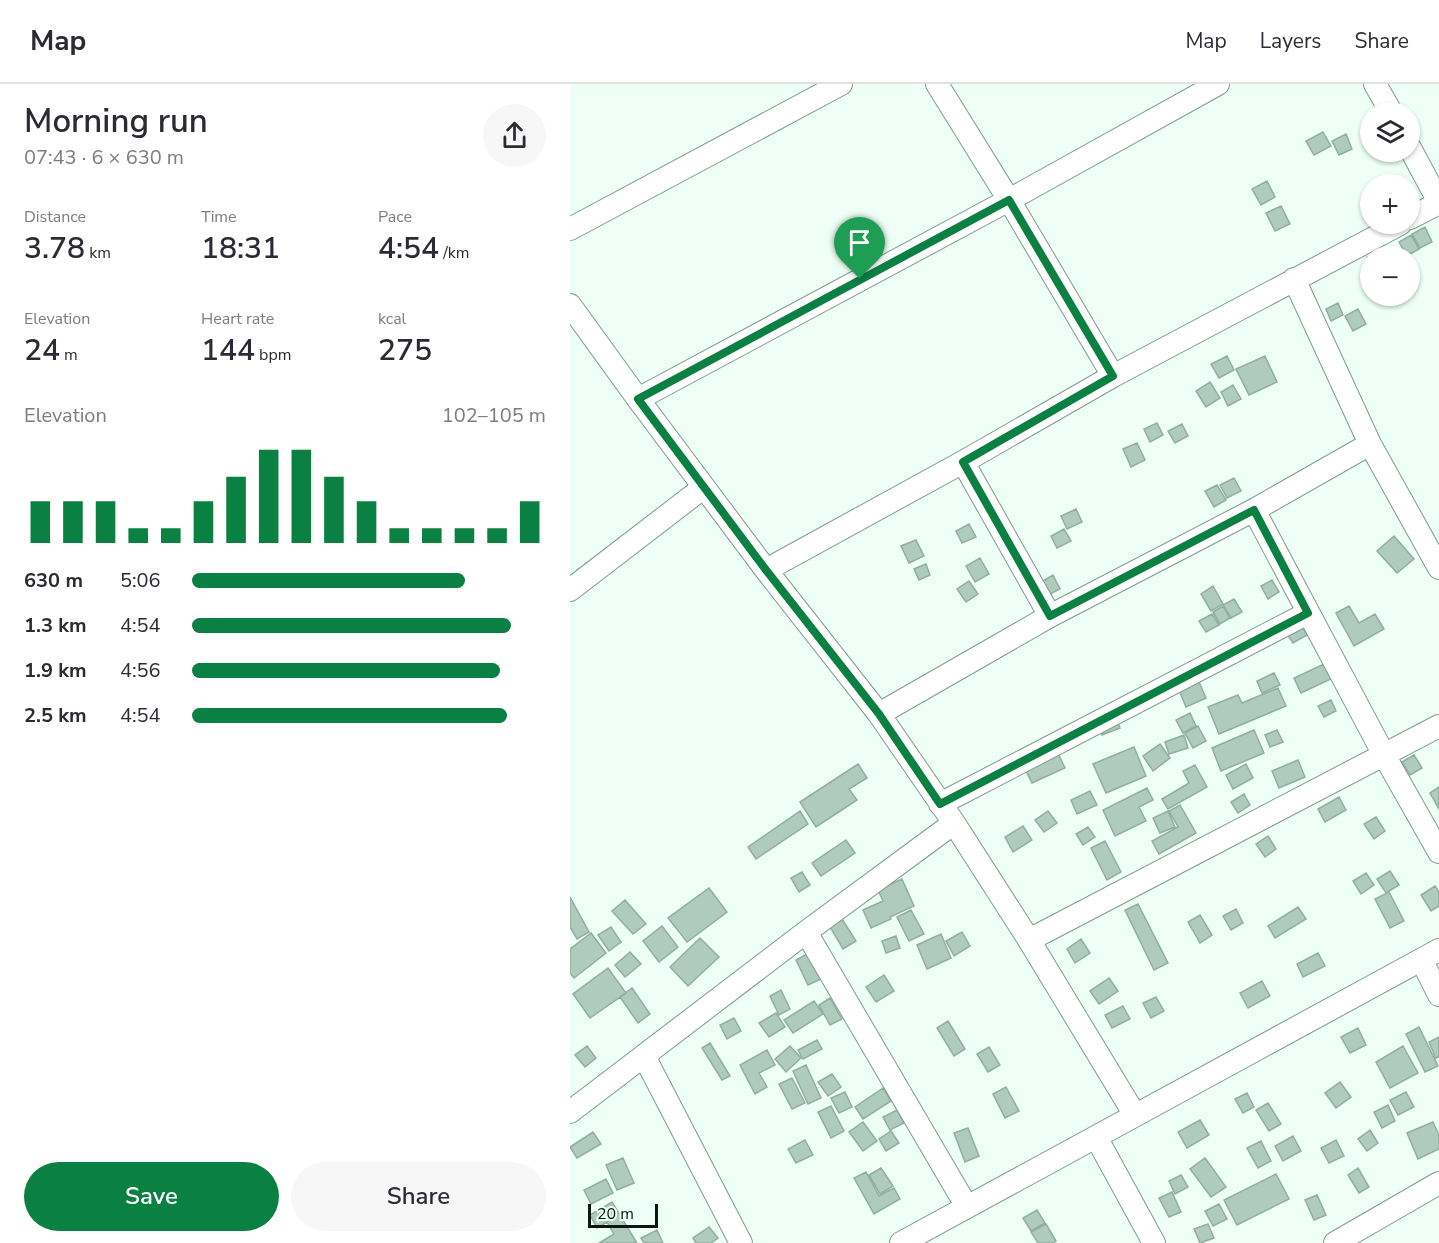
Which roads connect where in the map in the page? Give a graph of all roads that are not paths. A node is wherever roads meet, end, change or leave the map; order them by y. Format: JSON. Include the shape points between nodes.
{"nodes":[{"id":1,"x":842,"y":84,"type":"edge"},
{"id":2,"x":937,"y":84,"type":"edge"},
{"id":3,"x":1218,"y":84,"type":"edge"},
{"id":4,"x":1375,"y":84,"type":"edge"},
{"id":5,"x":1385,"y":102,"type":"edge"},
{"id":6,"x":1418,"y":162,"type":"edge"},
{"id":7,"x":1009,"y":200,"type":"junction"},
{"id":8,"x":1439,"y":202,"type":"edge"},
{"id":9,"x":1420,"y":212,"type":"edge"},
{"id":10,"x":570,"y":229,"type":"edge"},
{"id":11,"x":1381,"y":234,"type":"edge"},
{"id":12,"x":1294,"y":279,"type":"junction"},
{"id":13,"x":574,"y":321,"type":"edge"},
{"id":14,"x":1113,"y":376,"type":"junction"},
{"id":15,"x":638,"y":399,"type":"junction"},
{"id":16,"x":1370,"y":444,"type":"junction"},
{"id":17,"x":963,"y":462,"type":"junction"},
{"id":18,"x":704,"y":487,"type":"junction"},
{"id":19,"x":1254,"y":510,"type":"junction"},
{"id":20,"x":1439,"y":568,"type":"edge"},
{"id":21,"x":766,"y":570,"type":"junction"},
{"id":22,"x":570,"y":590,"type":"edge"},
{"id":23,"x":1308,"y":613,"type":"junction"},
{"id":24,"x":1050,"y":616,"type":"junction"},
{"id":25,"x":879,"y":714,"type":"junction"},
{"id":26,"x":1439,"y":726,"type":"edge"},
{"id":27,"x":1384,"y":755,"type":"junction"},
{"id":28,"x":940,"y":804,"type":"junction"},
{"id":29,"x":954,"y":824,"type":"junction"},
{"id":30,"x":1439,"y":852,"type":"edge"},
{"id":31,"x":806,"y":932,"type":"junction"},
{"id":32,"x":1029,"y":940,"type":"junction"},
{"id":33,"x":1430,"y":956,"type":"edge"},
{"id":34,"x":1439,"y":995,"type":"edge"},
{"id":35,"x":644,"y":1056,"type":"junction"},
{"id":36,"x":570,"y":1112,"type":"edge"},
{"id":37,"x":1135,"y":1115,"type":"junction"},
{"id":38,"x":1096,"y":1137,"type":"junction"},
{"id":39,"x":1439,"y":1183,"type":"edge"},
{"id":40,"x":968,"y":1207,"type":"junction"},
{"id":41,"x":741,"y":1243,"type":"edge"},
{"id":42,"x":901,"y":1243,"type":"edge"},
{"id":43,"x":1154,"y":1243,"type":"edge"},
{"id":44,"x":1335,"y":1243,"type":"edge"}],
"edges":[{"from":1,"to":10,"type":"street"},
{"from":2,"to":7,"type":"street"},
{"from":3,"to":7,"type":"street"},
{"from":4,"to":5,"type":"street"},
{"from":6,"to":8,"type":"street"},
{"from":7,"to":14,"type":"street"},
{"from":7,"to":15,"type":"street"},
{"from":8,"to":9,"type":"street"},
{"from":11,"to":12,"type":"street"},
{"from":12,"to":14,"type":"street"},
{"from":12,"to":16,"type":"street"},
{"from":13,"to":15,"type":"street"},
{"from":14,"to":17,"type":"street"},
{"from":15,"to":18,"type":"street"},
{"from":16,"to":19,"type":"street"},
{"from":16,"to":20,"type":"street"},
{"from":17,"to":21,"type":"street"},
{"from":17,"to":24,"type":"street"},
{"from":18,"to":21,"type":"street"},
{"from":18,"to":22,"type":"street"},
{"from":19,"to":23,"type":"street"},
{"from":19,"to":24,"type":"street"},
{"from":21,"to":25,"type":"street"},
{"from":23,"to":27,"type":"street"},
{"from":23,"to":28,"type":"street"},
{"from":24,"to":25,"type":"street"},
{"from":25,"to":28,"type":"street"},
{"from":26,"to":27,"type":"street"},
{"from":27,"to":30,"type":"street"},
{"from":27,"to":32,"type":"street"},
{"from":28,"to":29,"type":"street"},
{"from":29,"to":31,"type":"street"},
{"from":29,"to":32,"type":"street"},
{"from":31,"to":35,"type":"street"},
{"from":31,"to":40,"type":"street"},
{"from":32,"to":37,"type":"street"},
{"from":33,"to":34,"type":"street"},
{"from":33,"to":37,"type":"street"},
{"from":35,"to":36,"type":"street"},
{"from":35,"to":41,"type":"street"},
{"from":37,"to":38,"type":"street"},
{"from":38,"to":40,"type":"street"},
{"from":38,"to":43,"type":"street"},
{"from":39,"to":44,"type":"street"},
{"from":40,"to":42,"type":"street"}]}
